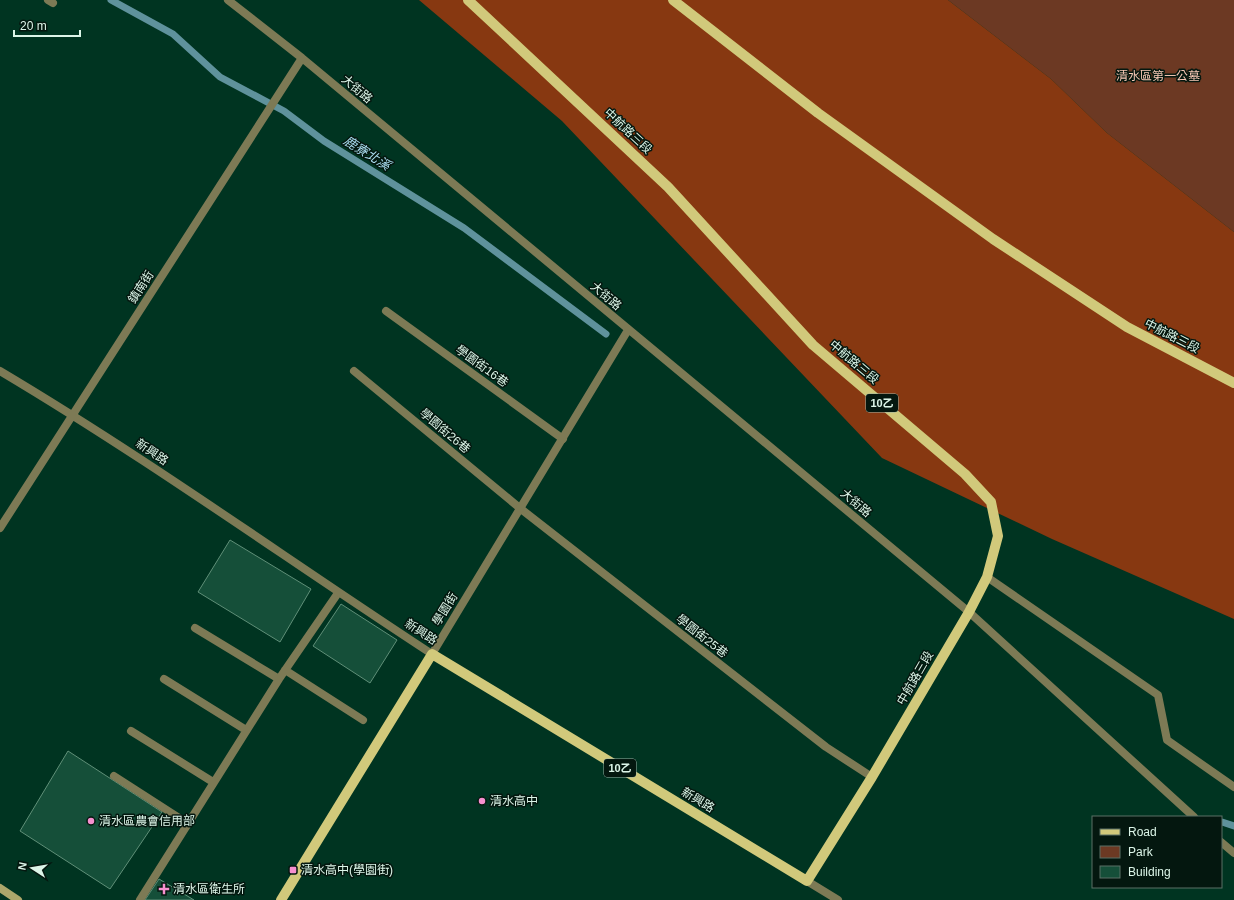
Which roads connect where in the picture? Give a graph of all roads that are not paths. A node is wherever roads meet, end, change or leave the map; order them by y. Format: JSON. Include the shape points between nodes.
{"nodes":[{"id":1,"x":228,"y":0,"type":"edge"},
{"id":2,"x":468,"y":0,"type":"edge"},
{"id":3,"x":673,"y":0,"type":"edge"},
{"id":4,"x":302,"y":58,"type":"junction"},
{"id":5,"x":386,"y":312,"type":"dead end"},
{"id":6,"x":628,"y":330,"type":"junction"},
{"id":7,"x":0,"y":371,"type":"edge"},
{"id":8,"x":354,"y":371,"type":"dead end"},
{"id":9,"x":1234,"y":383,"type":"edge"},
{"id":10,"x":74,"y":415,"type":"junction"},
{"id":11,"x":563,"y":439,"type":"junction"},
{"id":12,"x":521,"y":509,"type":"junction"},
{"id":13,"x":0,"y":528,"type":"edge"},
{"id":14,"x":987,"y":578,"type":"junction"},
{"id":15,"x":338,"y":593,"type":"junction"},
{"id":16,"x":969,"y":612,"type":"junction"},
{"id":17,"x":195,"y":628,"type":"dead end"},
{"id":18,"x":432,"y":654,"type":"junction"},
{"id":19,"x":285,"y":670,"type":"junction"},
{"id":20,"x":164,"y":679,"type":"dead end"},
{"id":21,"x":279,"y":679,"type":"junction"},
{"id":22,"x":363,"y":720,"type":"dead end"},
{"id":23,"x":246,"y":730,"type":"junction"},
{"id":24,"x":131,"y":731,"type":"dead end"},
{"id":25,"x":114,"y":776,"type":"dead end"},
{"id":26,"x":872,"y":777,"type":"junction"},
{"id":27,"x":213,"y":782,"type":"junction"},
{"id":28,"x":1234,"y":787,"type":"edge"},
{"id":29,"x":1193,"y":816,"type":"edge"},
{"id":30,"x":187,"y":824,"type":"junction"},
{"id":31,"x":1222,"y":843,"type":"edge"},
{"id":32,"x":1234,"y":854,"type":"edge"},
{"id":33,"x":807,"y":881,"type":"junction"},
{"id":34,"x":0,"y":888,"type":"edge"},
{"id":35,"x":18,"y":900,"type":"edge"},
{"id":36,"x":140,"y":900,"type":"edge"},
{"id":37,"x":281,"y":900,"type":"edge"},
{"id":38,"x":838,"y":900,"type":"edge"}],
"edges":[{"from":1,"to":4,"type":"street","name":"大街路"},
{"from":2,"to":14,"type":"main road","name":"中航路三段","number":"10乙","via":[[668,187],[813,345],[965,474],[991,502],[998,536]]},
{"from":3,"to":9,"type":"main road","name":"中航路三段","via":[[818,113],[993,238],[1127,328]]},
{"from":4,"to":6,"type":"street","name":"大街路"},
{"from":4,"to":10,"type":"street","name":"鎮南街"},
{"from":5,"to":11,"type":"street","name":"學園街16巷"},
{"from":6,"to":11,"type":"street","name":"學園街"},
{"from":6,"to":16,"type":"street","name":"大街路"},
{"from":7,"to":10,"type":"street","name":"新興路"},
{"from":8,"to":12,"type":"street","name":"學園街26巷"},
{"from":10,"to":13,"type":"street","name":"鎮南街"},
{"from":10,"to":15,"type":"street","name":"新興路"},
{"from":11,"to":12,"type":"street","name":"學園街"},
{"from":12,"to":18,"type":"street","name":"學園街"},
{"from":12,"to":26,"type":"street","name":"學園街25巷","via":[[826,747]]},
{"from":14,"to":16,"type":"main road","name":"中航路三段","number":"10乙"},
{"from":14,"to":28,"type":"street","via":[[1158,695],[1167,740]]},
{"from":15,"to":18,"type":"street","name":"新興路"},
{"from":15,"to":19,"type":"street"},
{"from":16,"to":26,"type":"main road","name":"中航路三段","number":"10乙"},
{"from":16,"to":29,"type":"street","name":"大街路"},
{"from":17,"to":21,"type":"street"},
{"from":18,"to":33,"type":"main road","name":"新興路","number":"10乙"},
{"from":18,"to":37,"type":"main road","name":"學園街"},
{"from":19,"to":21,"type":"street"},
{"from":19,"to":22,"type":"street"},
{"from":20,"to":23,"type":"street"},
{"from":21,"to":23,"type":"street"},
{"from":23,"to":27,"type":"street"},
{"from":24,"to":27,"type":"street"},
{"from":25,"to":30,"type":"street"},
{"from":26,"to":33,"type":"main road","name":"中航路三段","number":"10乙"},
{"from":27,"to":30,"type":"street"},
{"from":30,"to":36,"type":"street"},
{"from":31,"to":32,"type":"street"},
{"from":33,"to":38,"type":"street","name":"新興路"},
{"from":34,"to":35,"type":"street"}]}
